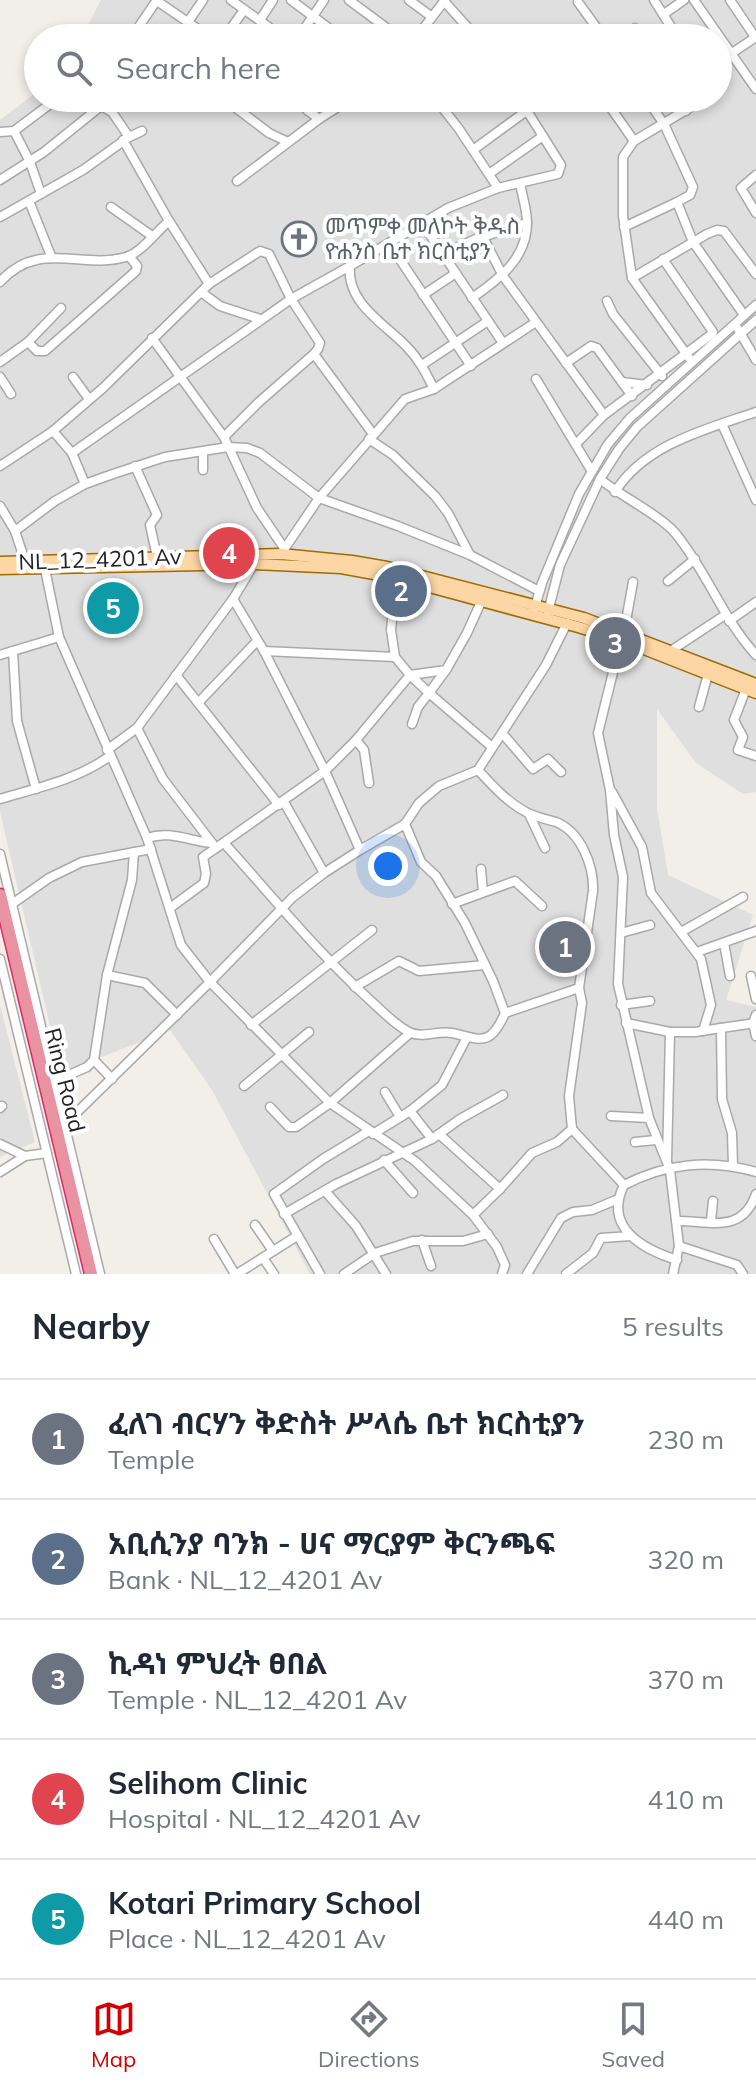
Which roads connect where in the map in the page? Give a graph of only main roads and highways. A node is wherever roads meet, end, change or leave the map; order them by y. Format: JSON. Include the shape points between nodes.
{"nodes":[{"id":1,"x":0,"y":562,"type":"edge"},
{"id":2,"x":0,"y":569,"type":"edge"},
{"id":3,"x":534,"y":610,"type":"junction"},
{"id":4,"x":548,"y":614,"type":"junction"},
{"id":5,"x":622,"y":636,"type":"junction"},
{"id":6,"x":753,"y":688,"type":"edge"},
{"id":7,"x":0,"y":895,"type":"edge"},
{"id":8,"x":0,"y":928,"type":"edge"},
{"id":9,"x":83,"y":1274,"type":"edge"},
{"id":10,"x":91,"y":1274,"type":"edge"}],
"edges":[{"from":1,"to":3,"type":"main road","name":"NL_12_4201 Av","via":[[283,551],[387,567]]},
{"from":2,"to":3,"type":"main road","name":"NL_12_4201 Av","via":[[254,564],[341,568]]},
{"from":3,"to":4,"type":"main road","name":"NL_12_4201 Av"},
{"from":4,"to":5,"type":"main road","name":"NL_12_4201 Av"},
{"from":4,"to":5,"type":"main road","name":"NL_12_4201 Av"},
{"from":5,"to":6,"type":"main road","name":"NL_12_4201 Av"},
{"from":5,"to":6,"type":"main road","name":"NL_12_4201 Av","via":[[672,650]]},
{"from":7,"to":10,"type":"highway","name":"Ring Road"},
{"from":8,"to":9,"type":"highway","name":"Ring Road"}]}
